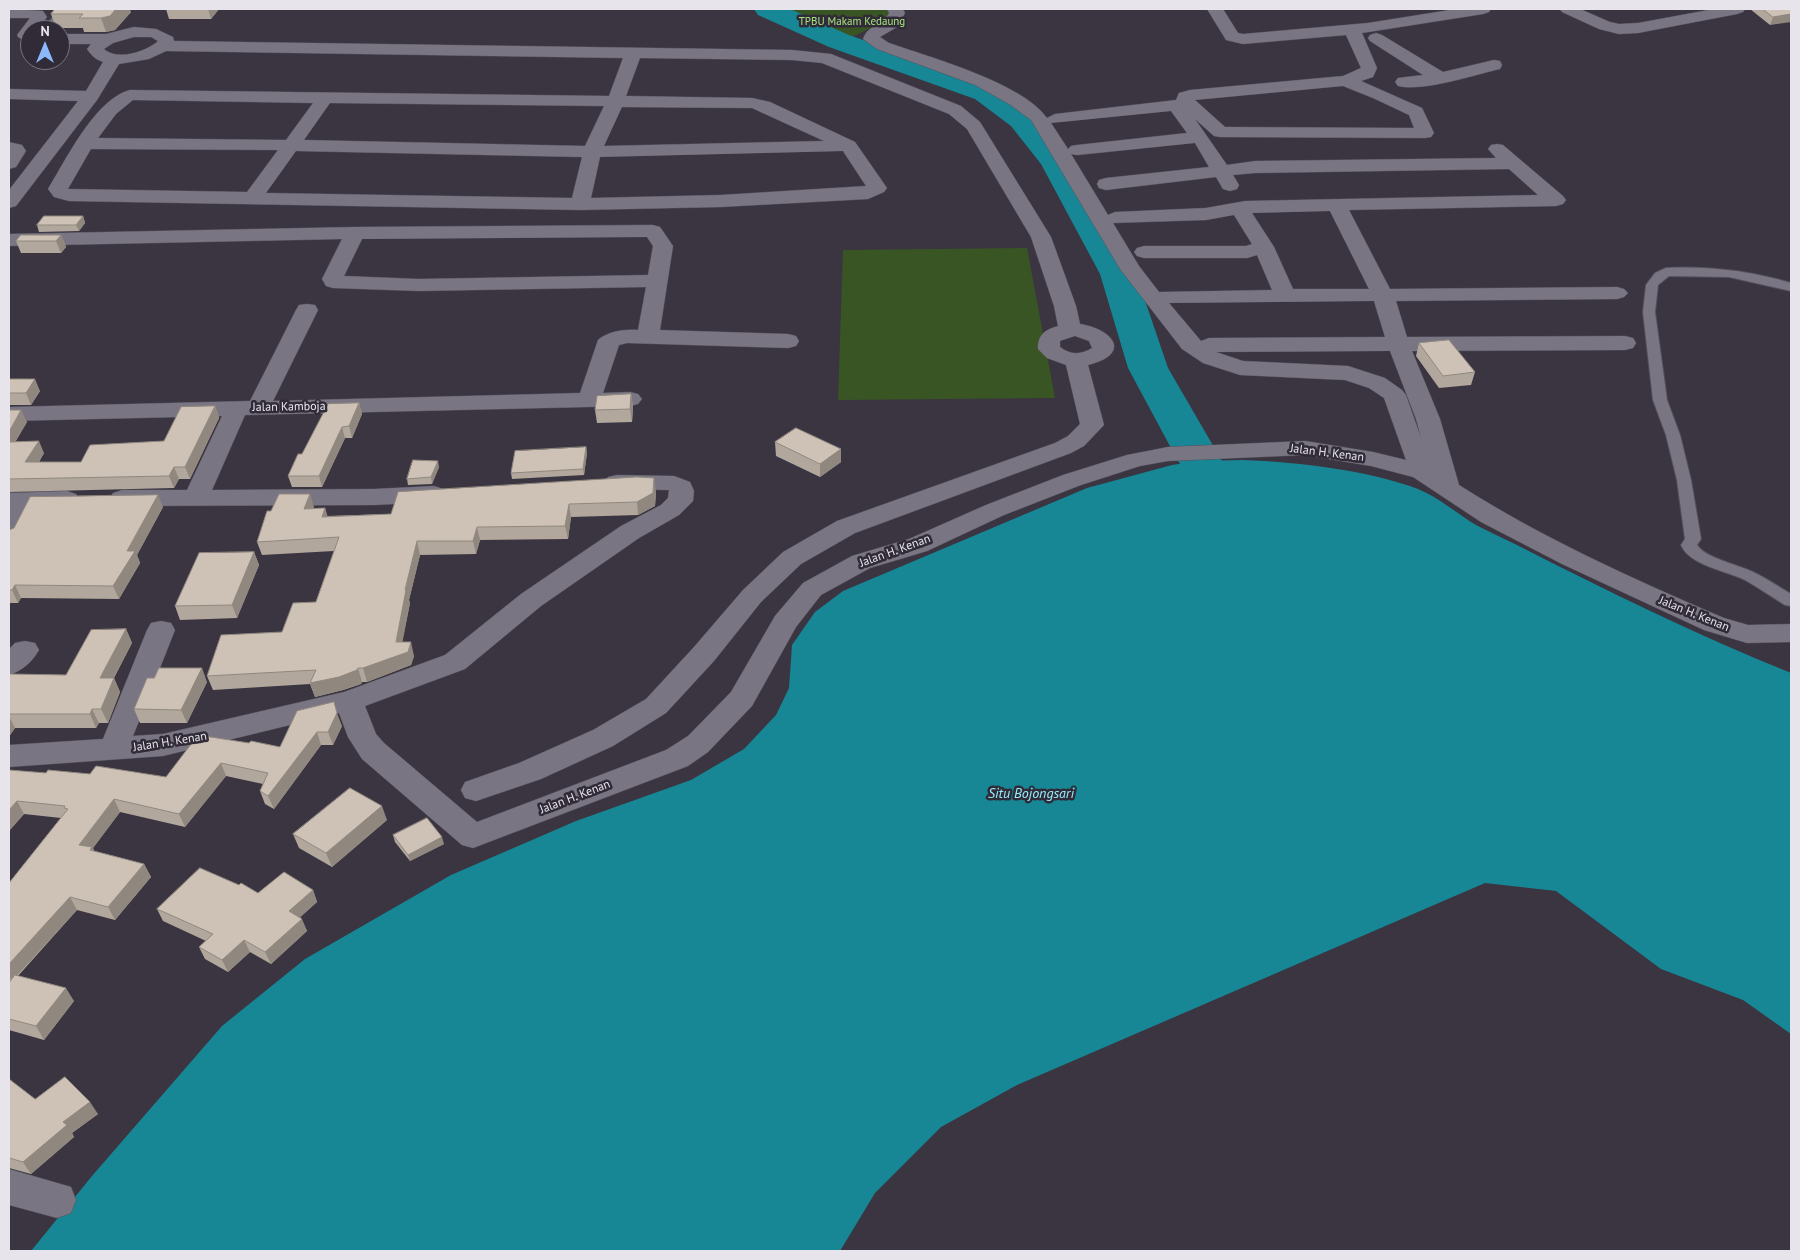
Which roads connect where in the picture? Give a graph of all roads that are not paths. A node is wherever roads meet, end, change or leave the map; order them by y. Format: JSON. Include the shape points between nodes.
{"nodes":[{"id":1,"x":65,"y":9,"type":"edge"},
{"id":2,"x":895,"y":9,"type":"edge"},
{"id":3,"x":1215,"y":9,"type":"edge"},
{"id":4,"x":1483,"y":9,"type":"edge"},
{"id":5,"x":1568,"y":9,"type":"edge"},
{"id":6,"x":1738,"y":9,"type":"edge"},
{"id":7,"x":9,"y":13,"type":"edge"},
{"id":8,"x":136,"y":15,"type":"dead end"},
{"id":9,"x":36,"y":20,"type":"edge"},
{"id":10,"x":56,"y":20,"type":"edge"},
{"id":11,"x":1352,"y":30,"type":"junction"},
{"id":12,"x":134,"y":32,"type":"junction"},
{"id":13,"x":1376,"y":38,"type":"dead end"},
{"id":14,"x":70,"y":40,"type":"edge"},
{"id":15,"x":101,"y":44,"type":"junction"},
{"id":16,"x":70,"y":46,"type":"edge"},
{"id":17,"x":164,"y":46,"type":"junction"},
{"id":18,"x":1361,"y":50,"type":"junction"},
{"id":19,"x":1397,"y":51,"type":"junction"},
{"id":20,"x":633,"y":53,"type":"junction"},
{"id":21,"x":114,"y":58,"type":"junction"},
{"id":22,"x":1494,"y":65,"type":"dead end"},
{"id":23,"x":1355,"y":77,"type":"junction"},
{"id":24,"x":1440,"y":78,"type":"junction"},
{"id":25,"x":1404,"y":82,"type":"dead end"},
{"id":26,"x":1234,"y":92,"type":"junction"},
{"id":27,"x":9,"y":94,"type":"edge"},
{"id":28,"x":1379,"y":94,"type":"junction"},
{"id":29,"x":91,"y":96,"type":"junction"},
{"id":30,"x":325,"y":98,"type":"junction"},
{"id":31,"x":615,"y":102,"type":"junction"},
{"id":32,"x":1054,"y":119,"type":"dead end"},
{"id":33,"x":1200,"y":137,"type":"junction"},
{"id":34,"x":86,"y":143,"type":"junction"},
{"id":35,"x":290,"y":145,"type":"junction"},
{"id":36,"x":849,"y":146,"type":"junction"},
{"id":37,"x":9,"y":147,"type":"edge"},
{"id":38,"x":1497,"y":149,"type":"dead end"},
{"id":39,"x":1077,"y":150,"type":"dead end"},
{"id":40,"x":592,"y":152,"type":"junction"},
{"id":41,"x":9,"y":163,"type":"edge"},
{"id":42,"x":1513,"y":163,"type":"junction"},
{"id":43,"x":1221,"y":172,"type":"junction"},
{"id":44,"x":1106,"y":184,"type":"dead end"},
{"id":45,"x":253,"y":198,"type":"junction"},
{"id":46,"x":9,"y":202,"type":"edge"},
{"id":47,"x":580,"y":204,"type":"junction"},
{"id":48,"x":1336,"y":204,"type":"junction"},
{"id":49,"x":1243,"y":208,"type":"junction"},
{"id":50,"x":1115,"y":218,"type":"dead end"},
{"id":51,"x":355,"y":233,"type":"junction"},
{"id":52,"x":9,"y":240,"type":"edge"},
{"id":53,"x":1264,"y":247,"type":"junction"},
{"id":54,"x":1144,"y":252,"type":"dead end"},
{"id":55,"x":657,"y":281,"type":"junction"},
{"id":56,"x":1791,"y":287,"type":"edge"},
{"id":57,"x":1617,"y":293,"type":"dead end"},
{"id":58,"x":1383,"y":295,"type":"junction"},
{"id":59,"x":1285,"y":296,"type":"junction"},
{"id":60,"x":1164,"y":297,"type":"dead end"},
{"id":61,"x":307,"y":310,"type":"dead end"},
{"id":62,"x":1070,"y":330,"type":"junction"},
{"id":63,"x":648,"y":336,"type":"junction"},
{"id":64,"x":788,"y":341,"type":"dead end"},
{"id":65,"x":1625,"y":343,"type":"dead end"},
{"id":66,"x":1398,"y":344,"type":"junction"},
{"id":67,"x":1209,"y":345,"type":"dead end"},
{"id":68,"x":1076,"y":360,"type":"junction"},
{"id":69,"x":630,"y":399,"type":"edge"},
{"id":70,"x":589,"y":400,"type":"junction"},
{"id":71,"x":248,"y":408,"type":"junction"},
{"id":72,"x":9,"y":414,"type":"edge"},
{"id":73,"x":1422,"y":472,"type":"junction"},
{"id":74,"x":593,"y":483,"type":"edge"},
{"id":75,"x":1448,"y":489,"type":"junction"},
{"id":76,"x":461,"y":492,"type":"edge"},
{"id":77,"x":196,"y":497,"type":"junction"},
{"id":78,"x":18,"y":500,"type":"edge"},
{"id":79,"x":9,"y":534,"type":"edge"},
{"id":80,"x":1791,"y":601,"type":"edge"},
{"id":81,"x":161,"y":630,"type":"dead end"},
{"id":82,"x":1791,"y":633,"type":"edge"},
{"id":83,"x":349,"y":701,"type":"junction"},
{"id":84,"x":113,"y":750,"type":"junction"},
{"id":85,"x":9,"y":756,"type":"edge"},
{"id":86,"x":476,"y":790,"type":"dead end"},
{"id":87,"x":9,"y":1187,"type":"edge"},
{"id":88,"x":57,"y":1200,"type":"dead end"}],
"edges":[{"from":1,"to":10,"type":"lane"},
{"from":2,"to":73,"type":"street","via":[[897,13],[891,24],[873,33],[871,39],[982,81],[1036,116],[1130,269],[1190,344],[1210,358],[1240,368],[1348,373],[1376,383],[1394,394]]},
{"from":3,"to":11,"type":"street","via":[[1232,37],[1243,39]]},
{"from":4,"to":11,"type":"street"},
{"from":5,"to":6,"type":"street","via":[[1619,29]]},
{"from":7,"to":9,"type":"street","via":[[37,14]]},
{"from":8,"to":12,"type":"street","via":[[138,22]]},
{"from":11,"to":18,"type":"street"},
{"from":12,"to":15,"type":"street"},
{"from":12,"to":17,"type":"street","via":[[162,35],[167,40]]},
{"from":13,"to":19,"type":"street"},
{"from":14,"to":15,"type":"street"},
{"from":15,"to":16,"type":"street"},
{"from":15,"to":21,"type":"street","via":[[100,55]]},
{"from":17,"to":20,"type":"street"},
{"from":17,"to":21,"type":"street","via":[[148,54]]},
{"from":18,"to":19,"type":"street"},
{"from":18,"to":23,"type":"street","via":[[1369,68]]},
{"from":19,"to":24,"type":"street"},
{"from":20,"to":31,"type":"street"},
{"from":20,"to":62,"type":"street","via":[[825,58],[955,110],[974,126],[1041,237]]},
{"from":21,"to":29,"type":"street"},
{"from":22,"to":24,"type":"street"},
{"from":23,"to":26,"type":"street"},
{"from":23,"to":28,"type":"street"},
{"from":24,"to":25,"type":"street"},
{"from":26,"to":28,"type":"street"},
{"from":26,"to":28,"type":"street","via":[[1190,95],[1185,100],[1220,132],[1425,133],[1416,112]]},
{"from":27,"to":29,"type":"street"},
{"from":29,"to":46,"type":"street"},
{"from":30,"to":31,"type":"street"},
{"from":30,"to":34,"type":"street","via":[[130,96],[117,102]]},
{"from":30,"to":35,"type":"street"},
{"from":31,"to":36,"type":"street","via":[[752,103]]},
{"from":31,"to":40,"type":"street"},
{"from":32,"to":33,"type":"street","via":[[1176,105]]},
{"from":33,"to":39,"type":"street"},
{"from":33,"to":43,"type":"street"},
{"from":34,"to":35,"type":"street"},
{"from":34,"to":45,"type":"street","via":[[58,189],[61,193]]},
{"from":35,"to":40,"type":"street"},
{"from":35,"to":45,"type":"street"},
{"from":36,"to":40,"type":"street"},
{"from":36,"to":47,"type":"street","via":[[877,188],[873,191],[721,202]]},
{"from":37,"to":41,"type":"street","via":[[17,151]]},
{"from":38,"to":42,"type":"street"},
{"from":40,"to":47,"type":"street"},
{"from":42,"to":43,"type":"street","via":[[1255,166]]},
{"from":42,"to":48,"type":"street","via":[[1556,200]]},
{"from":43,"to":44,"type":"street"},
{"from":43,"to":49,"type":"street"},
{"from":45,"to":47,"type":"street"},
{"from":48,"to":49,"type":"street"},
{"from":48,"to":58,"type":"street"},
{"from":49,"to":50,"type":"street","via":[[1206,214]]},
{"from":49,"to":53,"type":"street"},
{"from":51,"to":52,"type":"street"},
{"from":51,"to":55,"type":"street","via":[[653,230],[663,246]]},
{"from":51,"to":55,"type":"street","via":[[333,282],[419,285]]},
{"from":53,"to":54,"type":"street","via":[[1247,252]]},
{"from":53,"to":59,"type":"street"},
{"from":55,"to":63,"type":"street"},
{"from":56,"to":80,"type":"lane","via":[[1747,275],[1666,272],[1658,276],[1652,285],[1649,312],[1660,400],[1684,480],[1693,539],[1690,548],[1700,556],[1757,580]]},
{"from":57,"to":58,"type":"street"},
{"from":58,"to":59,"type":"street"},
{"from":58,"to":66,"type":"street"},
{"from":59,"to":60,"type":"street"},
{"from":61,"to":71,"type":"street"},
{"from":62,"to":68,"type":"street","via":[[1052,336],[1048,346],[1056,355]]},
{"from":62,"to":68,"type":"street","via":[[1092,333],[1104,346],[1099,354]]},
{"from":63,"to":64,"type":"street"},
{"from":63,"to":70,"type":"street","via":[[627,336],[611,340],[606,345]]},
{"from":65,"to":66,"type":"street"},
{"from":66,"to":67,"type":"street"},
{"from":66,"to":75,"type":"street","via":[[1428,419]]},
{"from":68,"to":86,"type":"street","via":[[1092,424],[1076,441],[1028,463],[846,527],[792,558],[752,596],[656,706],[603,738],[530,771]]},
{"from":69,"to":70,"type":"street","name":"Jalan Kamboja"},
{"from":70,"to":71,"type":"street","name":"Jalan Kamboja"},
{"from":71,"to":72,"type":"street","name":"Jalan Kamboja"},
{"from":71,"to":77,"type":"street"},
{"from":73,"to":75,"type":"street","name":"Jalan H. Kenan"},
{"from":73,"to":83,"type":"street","name":"Jalan H. Kenan","via":[[1373,459],[1305,448],[1250,449],[1168,454],[1136,460],[1072,480],[918,545],[861,562],[812,589],[785,622],[742,699],[698,744],[677,758],[473,836],[373,751],[363,737]]},
{"from":74,"to":83,"type":"street","via":[[674,483],[682,491],[680,501],[670,510],[630,532],[531,600],[455,662]]},
{"from":75,"to":82,"type":"street","name":"Jalan H. Kenan","via":[[1490,516],[1571,558],[1714,624],[1747,634]]},
{"from":76,"to":77,"type":"street","via":[[374,497]]},
{"from":77,"to":78,"type":"street"},
{"from":78,"to":79,"type":"street"},
{"from":81,"to":84,"type":"street"},
{"from":83,"to":84,"type":"street","name":"Jalan H. Kenan","via":[[200,738]]},
{"from":84,"to":85,"type":"street","name":"Jalan H. Kenan"},
{"from":87,"to":88,"type":"street"}]}
